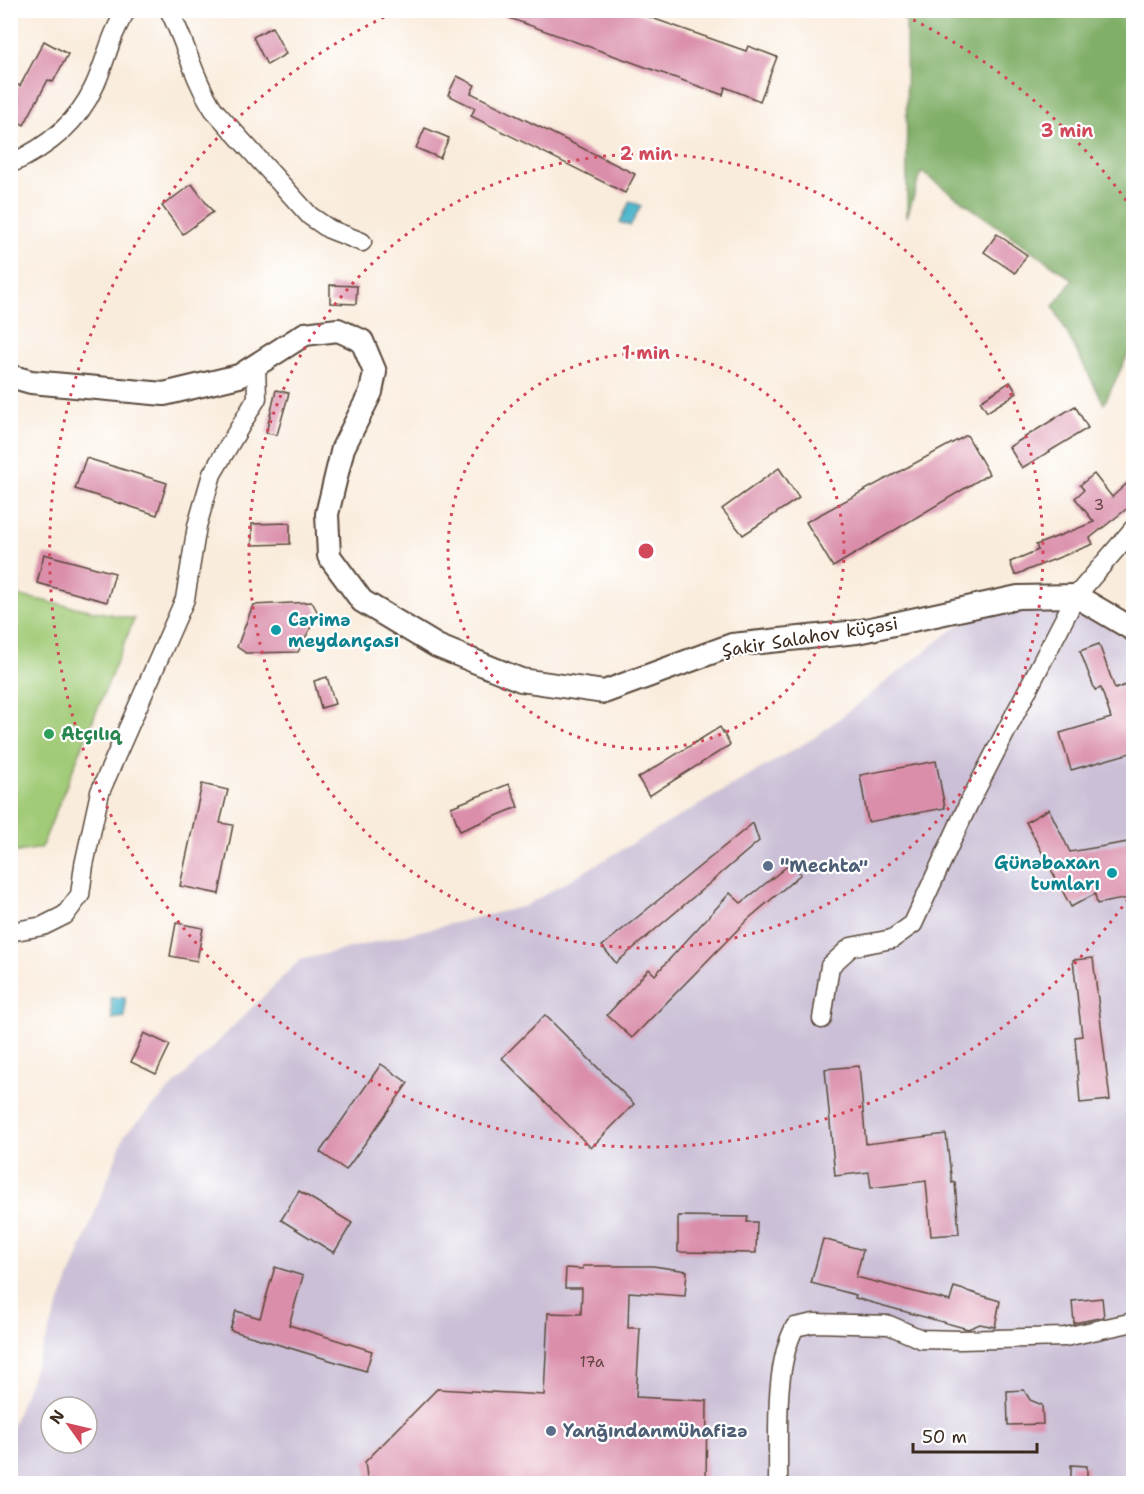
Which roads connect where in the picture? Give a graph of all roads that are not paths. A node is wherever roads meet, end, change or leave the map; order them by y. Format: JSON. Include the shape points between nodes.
{"nodes":[{"id":1,"x":127,"y":10,"type":"edge"},
{"id":2,"x":169,"y":10,"type":"edge"},
{"id":3,"x":188,"y":10,"type":"edge"},
{"id":4,"x":181,"y":34,"type":"junction"},
{"id":5,"x":10,"y":164,"type":"edge"},
{"id":6,"x":362,"y":242,"type":"dead end"},
{"id":7,"x":256,"y":365,"type":"junction"},
{"id":8,"x":10,"y":376,"type":"edge"},
{"id":9,"x":1134,"y":528,"type":"edge"},
{"id":10,"x":1076,"y":596,"type":"junction"},
{"id":11,"x":1134,"y":630,"type":"edge"},
{"id":12,"x":10,"y":932,"type":"edge"},
{"id":13,"x":822,"y":1019,"type":"dead end"},
{"id":14,"x":1134,"y":1322,"type":"edge"},
{"id":15,"x":778,"y":1484,"type":"edge"}],
"edges":[{"from":1,"to":5,"type":"street","via":[[112,37],[94,88],[72,123],[38,152]]},
{"from":2,"to":4,"type":"street"},
{"from":3,"to":4,"type":"street"},
{"from":4,"to":6,"type":"street","via":[[201,90],[251,153],[310,216]]},
{"from":7,"to":8,"type":"street","name":"Şakir Salahov küçəsi","via":[[239,376],[164,394],[31,382]]},
{"from":7,"to":10,"type":"street","name":"Şakir Salahov küçəsi","via":[[305,334],[338,330],[362,341],[375,372],[371,392],[344,448],[327,514],[329,556],[362,601],[437,646],[521,680],[604,692],[732,645],[857,632],[1018,597]]},
{"from":7,"to":12,"type":"street","via":[[257,398],[212,474],[197,526],[185,598],[100,792],[80,895],[65,915],[43,926]]},
{"from":9,"to":10,"type":"street"},
{"from":10,"to":11,"type":"street"},
{"from":10,"to":13,"type":"street","via":[[913,924],[892,939],[851,947],[830,966]]},
{"from":14,"to":15,"type":"street","via":[[1065,1338],[960,1340],[921,1339],[889,1325],[814,1323],[795,1327],[788,1340],[781,1383]]}]}
